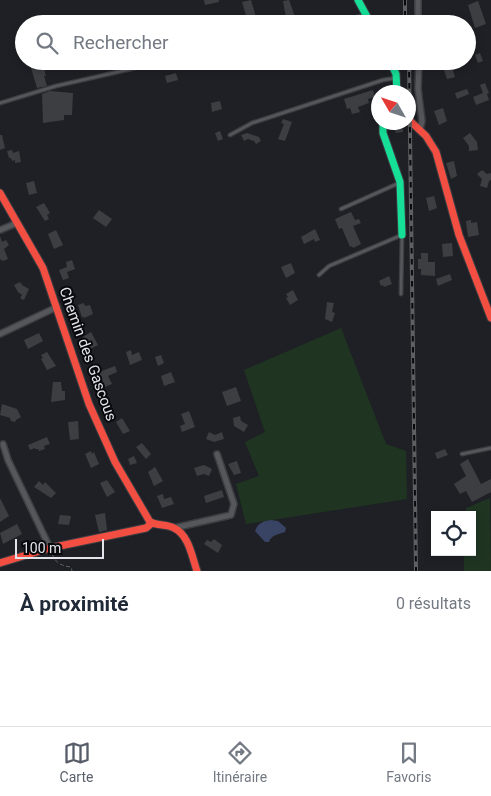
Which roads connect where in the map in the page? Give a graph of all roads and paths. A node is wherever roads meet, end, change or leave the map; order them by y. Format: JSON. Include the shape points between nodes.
{"nodes":[{"id":1,"x":358,"y":0,"type":"edge"},
{"id":2,"x":418,"y":0,"type":"edge"},
{"id":3,"x":366,"y":15,"type":"edge"},
{"id":4,"x":418,"y":15,"type":"edge"},
{"id":5,"x":126,"y":70,"type":"edge"},
{"id":6,"x":393,"y":70,"type":"edge"},
{"id":7,"x":419,"y":70,"type":"edge"},
{"id":8,"x":396,"y":78,"type":"junction"},
{"id":9,"x":396,"y":85,"type":"edge"},
{"id":10,"x":0,"y":102,"type":"edge"},
{"id":11,"x":416,"y":126,"type":"edge"},
{"id":12,"x":382,"y":130,"type":"edge"},
{"id":13,"x":420,"y":130,"type":"junction"},
{"id":14,"x":230,"y":135,"type":"dead end"},
{"id":15,"x":400,"y":182,"type":"junction"},
{"id":16,"x":0,"y":193,"type":"edge"},
{"id":17,"x":342,"y":209,"type":"dead end"},
{"id":18,"x":17,"y":223,"type":"junction"},
{"id":19,"x":0,"y":230,"type":"edge"},
{"id":20,"x":402,"y":235,"type":"junction"},
{"id":21,"x":319,"y":275,"type":"dead end"},
{"id":22,"x":401,"y":294,"type":"dead end"},
{"id":23,"x":57,"y":307,"type":"junction"},
{"id":24,"x":491,"y":318,"type":"edge"},
{"id":25,"x":0,"y":334,"type":"edge"},
{"id":26,"x":3,"y":444,"type":"dead end"},
{"id":27,"x":491,"y":448,"type":"edge"},
{"id":28,"x":217,"y":454,"type":"dead end"},
{"id":29,"x":462,"y":454,"type":"dead end"},
{"id":30,"x":152,"y":523,"type":"junction"},
{"id":31,"x":174,"y":528,"type":"junction"},
{"id":32,"x":50,"y":548,"type":"junction"},
{"id":33,"x":0,"y":563,"type":"edge"},
{"id":34,"x":72,"y":571,"type":"edge"},
{"id":35,"x":198,"y":571,"type":"edge"}],
"edges":[{"from":1,"to":3,"type":"street"},
{"from":2,"to":4,"type":"street"},
{"from":5,"to":10,"type":"lane"},
{"from":6,"to":8,"type":"street"},
{"from":7,"to":13,"type":"street"},
{"from":8,"to":9,"type":"street"},
{"from":8,"to":14,"type":"lane","via":[[252,123]]},
{"from":11,"to":13,"type":"street"},
{"from":12,"to":15,"type":"street"},
{"from":13,"to":24,"type":"street","via":[[436,152],[459,235]]},
{"from":15,"to":17,"type":"lane"},
{"from":15,"to":20,"type":"street"},
{"from":16,"to":18,"type":"street","name":"Chemin des Gascous"},
{"from":18,"to":19,"type":"street"},
{"from":18,"to":23,"type":"street","name":"Chemin des Gascous","via":[[43,268]]},
{"from":20,"to":21,"type":"lane","via":[[329,266]]},
{"from":20,"to":22,"type":"lane"},
{"from":23,"to":25,"type":"street"},
{"from":23,"to":30,"type":"street","name":"Chemin des Gascous","via":[[89,404],[115,462]]},
{"from":26,"to":32,"type":"street"},
{"from":27,"to":29,"type":"lane"},
{"from":28,"to":31,"type":"street","via":[[234,504],[231,516]]},
{"from":30,"to":31,"type":"street"},
{"from":30,"to":32,"type":"street","via":[[146,528]]},
{"from":31,"to":35,"type":"street","via":[[185,538]]},
{"from":32,"to":33,"type":"street"},
{"from":32,"to":34,"type":"path","via":[[58,563],[71,567]]}]}
